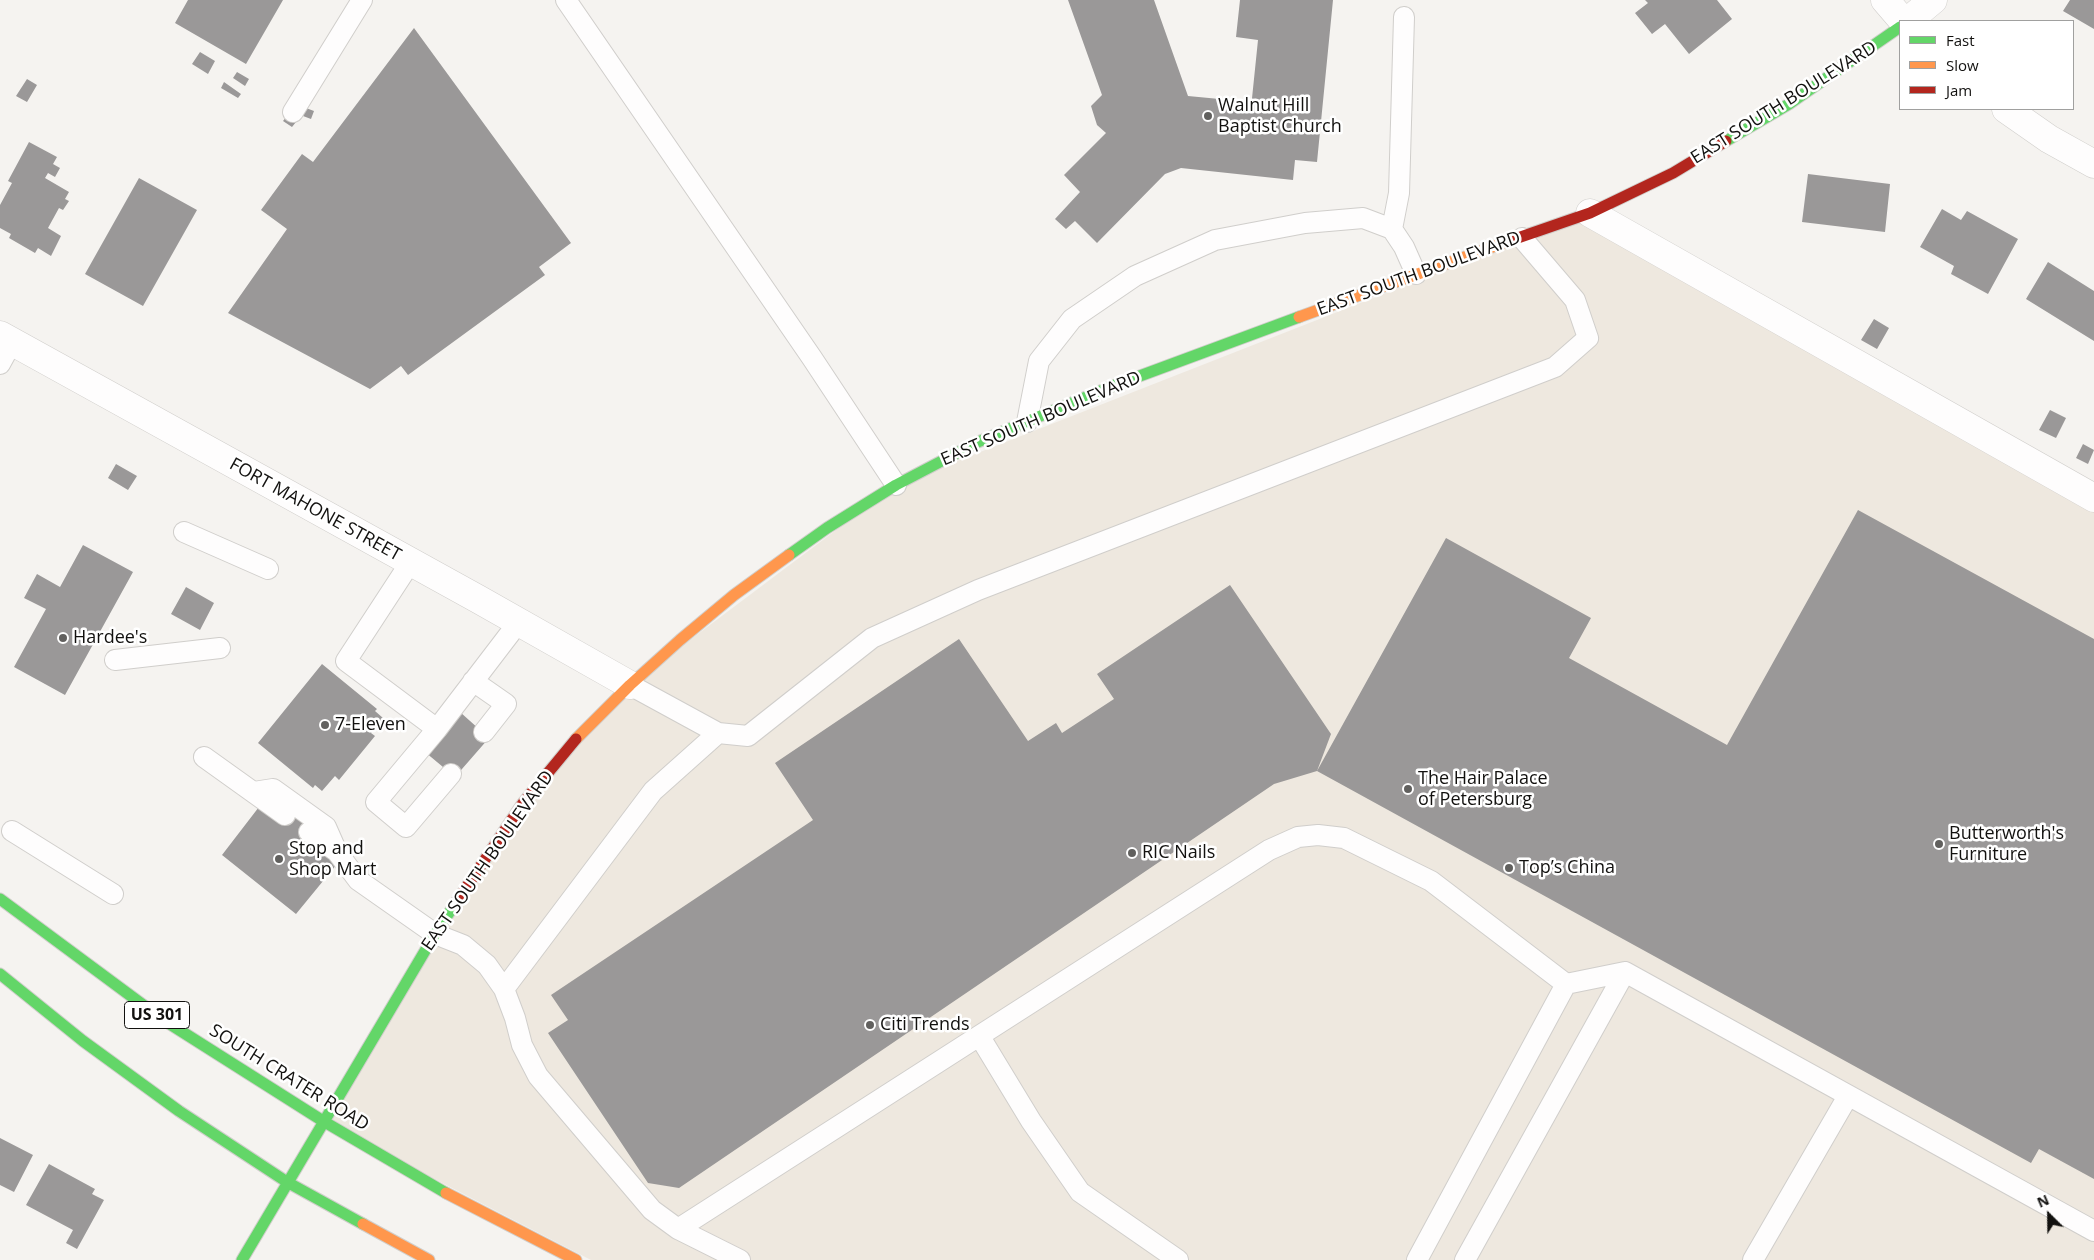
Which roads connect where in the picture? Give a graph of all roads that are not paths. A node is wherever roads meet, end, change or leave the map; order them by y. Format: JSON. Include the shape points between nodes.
{"nodes":[{"id":1,"x":362,"y":0,"type":"edge"},
{"id":2,"x":566,"y":0,"type":"edge"},
{"id":3,"x":1885,"y":0,"type":"edge"},
{"id":4,"x":1933,"y":0,"type":"edge"},
{"id":5,"x":1404,"y":17,"type":"dead end"},
{"id":6,"x":1902,"y":20,"type":"edge"},
{"id":7,"x":1909,"y":20,"type":"edge"},
{"id":8,"x":1899,"y":29,"type":"edge"},
{"id":9,"x":2007,"y":110,"type":"edge"},
{"id":10,"x":293,"y":112,"type":"dead end"},
{"id":11,"x":2094,"y":164,"type":"edge"},
{"id":12,"x":1590,"y":213,"type":"junction"},
{"id":13,"x":1392,"y":229,"type":"junction"},
{"id":14,"x":1522,"y":238,"type":"junction"},
{"id":15,"x":1416,"y":274,"type":"junction"},
{"id":16,"x":4,"y":347,"type":"edge"},
{"id":17,"x":1027,"y":422,"type":"junction"},
{"id":18,"x":896,"y":485,"type":"junction"},
{"id":19,"x":2094,"y":498,"type":"edge"},
{"id":20,"x":184,"y":532,"type":"dead end"},
{"id":21,"x":410,"y":563,"type":"junction"},
{"id":22,"x":268,"y":569,"type":"dead end"},
{"id":23,"x":518,"y":623,"type":"junction"},
{"id":24,"x":220,"y":648,"type":"dead end"},
{"id":25,"x":115,"y":660,"type":"dead end"},
{"id":26,"x":473,"y":681,"type":"junction"},
{"id":27,"x":630,"y":685,"type":"junction"},
{"id":28,"x":437,"y":729,"type":"junction"},
{"id":29,"x":484,"y":732,"type":"dead end"},
{"id":30,"x":718,"y":733,"type":"junction"},
{"id":31,"x":204,"y":757,"type":"dead end"},
{"id":32,"x":451,"y":774,"type":"dead end"},
{"id":33,"x":254,"y":792,"type":"junction"},
{"id":34,"x":285,"y":816,"type":"dead end"},
{"id":35,"x":12,"y":831,"type":"dead end"},
{"id":36,"x":308,"y":832,"type":"dead end"},
{"id":37,"x":337,"y":852,"type":"junction"},
{"id":38,"x":113,"y":894,"type":"dead end"},
{"id":39,"x":0,"y":899,"type":"edge"},
{"id":40,"x":435,"y":934,"type":"junction"},
{"id":41,"x":1625,"y":972,"type":"junction"},
{"id":42,"x":0,"y":974,"type":"edge"},
{"id":43,"x":1566,"y":984,"type":"junction"},
{"id":44,"x":504,"y":989,"type":"junction"},
{"id":45,"x":980,"y":1037,"type":"junction"},
{"id":46,"x":1848,"y":1096,"type":"junction"},
{"id":47,"x":323,"y":1120,"type":"junction"},
{"id":48,"x":287,"y":1182,"type":"junction"},
{"id":49,"x":678,"y":1229,"type":"junction"},
{"id":50,"x":2094,"y":1231,"type":"edge"},
{"id":51,"x":242,"y":1260,"type":"edge"},
{"id":52,"x":429,"y":1260,"type":"edge"},
{"id":53,"x":576,"y":1260,"type":"edge"},
{"id":54,"x":740,"y":1260,"type":"edge"},
{"id":55,"x":1178,"y":1260,"type":"edge"},
{"id":56,"x":1417,"y":1260,"type":"edge"},
{"id":57,"x":1465,"y":1260,"type":"edge"},
{"id":58,"x":1753,"y":1260,"type":"edge"}],
"edges":[{"from":1,"to":10,"type":"lane"},
{"from":2,"to":18,"type":"lane"},
{"from":3,"to":6,"type":"street"},
{"from":4,"to":7,"type":"street"},
{"from":5,"to":13,"type":"lane","via":[[1399,193]]},
{"from":8,"to":12,"type":"street","name":"EAST SOUTH BOULEVARD","via":[[1789,104],[1673,173]]},
{"from":9,"to":11,"type":"street","via":[[2049,139]]},
{"from":12,"to":14,"type":"street","name":"EAST SOUTH BOULEVARD"},
{"from":12,"to":19,"type":"street"},
{"from":13,"to":15,"type":"lane"},
{"from":13,"to":17,"type":"lane","via":[[1362,218],[1305,223],[1216,240],[1135,276],[1072,319],[1039,362]]},
{"from":14,"to":15,"type":"street","name":"EAST SOUTH BOULEVARD"},
{"from":14,"to":30,"type":"lane","via":[[1576,300],[1588,338],[1555,367],[978,590],[872,638],[748,736]]},
{"from":15,"to":17,"type":"street","name":"EAST SOUTH BOULEVARD","via":[[1110,387]]},
{"from":16,"to":21,"type":"street","name":"FORT MAHONE STREET"},
{"from":17,"to":18,"type":"street","name":"EAST SOUTH BOULEVARD","via":[[978,442]]},
{"from":18,"to":27,"type":"street","name":"EAST SOUTH BOULEVARD","via":[[827,528],[734,595]]},
{"from":20,"to":22,"type":"lane"},
{"from":21,"to":23,"type":"street","name":"FORT MAHONE STREET"},
{"from":21,"to":28,"type":"lane","via":[[346,661]]},
{"from":23,"to":26,"type":"lane"},
{"from":23,"to":27,"type":"street","name":"FORT MAHONE STREET"},
{"from":24,"to":25,"type":"lane"},
{"from":26,"to":28,"type":"lane"},
{"from":26,"to":29,"type":"lane","via":[[506,704]]},
{"from":27,"to":30,"type":"lane"},
{"from":27,"to":40,"type":"street","name":"EAST SOUTH BOULEVARD","via":[[576,739],[523,803]]},
{"from":28,"to":32,"type":"lane","via":[[376,802],[406,827]]},
{"from":30,"to":44,"type":"lane","via":[[653,791]]},
{"from":31,"to":33,"type":"lane"},
{"from":33,"to":34,"type":"lane"},
{"from":33,"to":37,"type":"lane","via":[[273,789],[326,828]]},
{"from":35,"to":38,"type":"lane"},
{"from":36,"to":37,"type":"lane"},
{"from":37,"to":40,"type":"lane","via":[[358,880]]},
{"from":39,"to":47,"type":"street","name":"SOUTH CRATER ROAD","number":"US 301","via":[[162,1019]]},
{"from":40,"to":44,"type":"lane","via":[[463,945],[487,965]]},
{"from":40,"to":47,"type":"street","name":"EAST SOUTH BOULEVARD"},
{"from":41,"to":43,"type":"lane"},
{"from":41,"to":46,"type":"lane"},
{"from":41,"to":57,"type":"lane"},
{"from":42,"to":48,"type":"street","via":[[83,1041],[179,1111]]},
{"from":43,"to":45,"type":"lane","via":[[1430,881],[1344,838],[1318,835],[1298,837],[1269,850]]},
{"from":43,"to":56,"type":"lane"},
{"from":44,"to":49,"type":"lane","via":[[522,1045],[538,1076],[652,1210]]},
{"from":45,"to":49,"type":"lane"},
{"from":45,"to":55,"type":"lane","via":[[1031,1121],[1080,1192]]},
{"from":46,"to":50,"type":"lane"},
{"from":46,"to":58,"type":"lane"},
{"from":47,"to":48,"type":"street","name":"EAST SOUTH BOULEVARD"},
{"from":47,"to":53,"type":"street","name":"SOUTH CRATER ROAD","number":"US 301","via":[[441,1190]]},
{"from":48,"to":51,"type":"street","name":"EAST SOUTH BOULEVARD"},
{"from":48,"to":52,"type":"street"},
{"from":49,"to":54,"type":"lane"}]}
